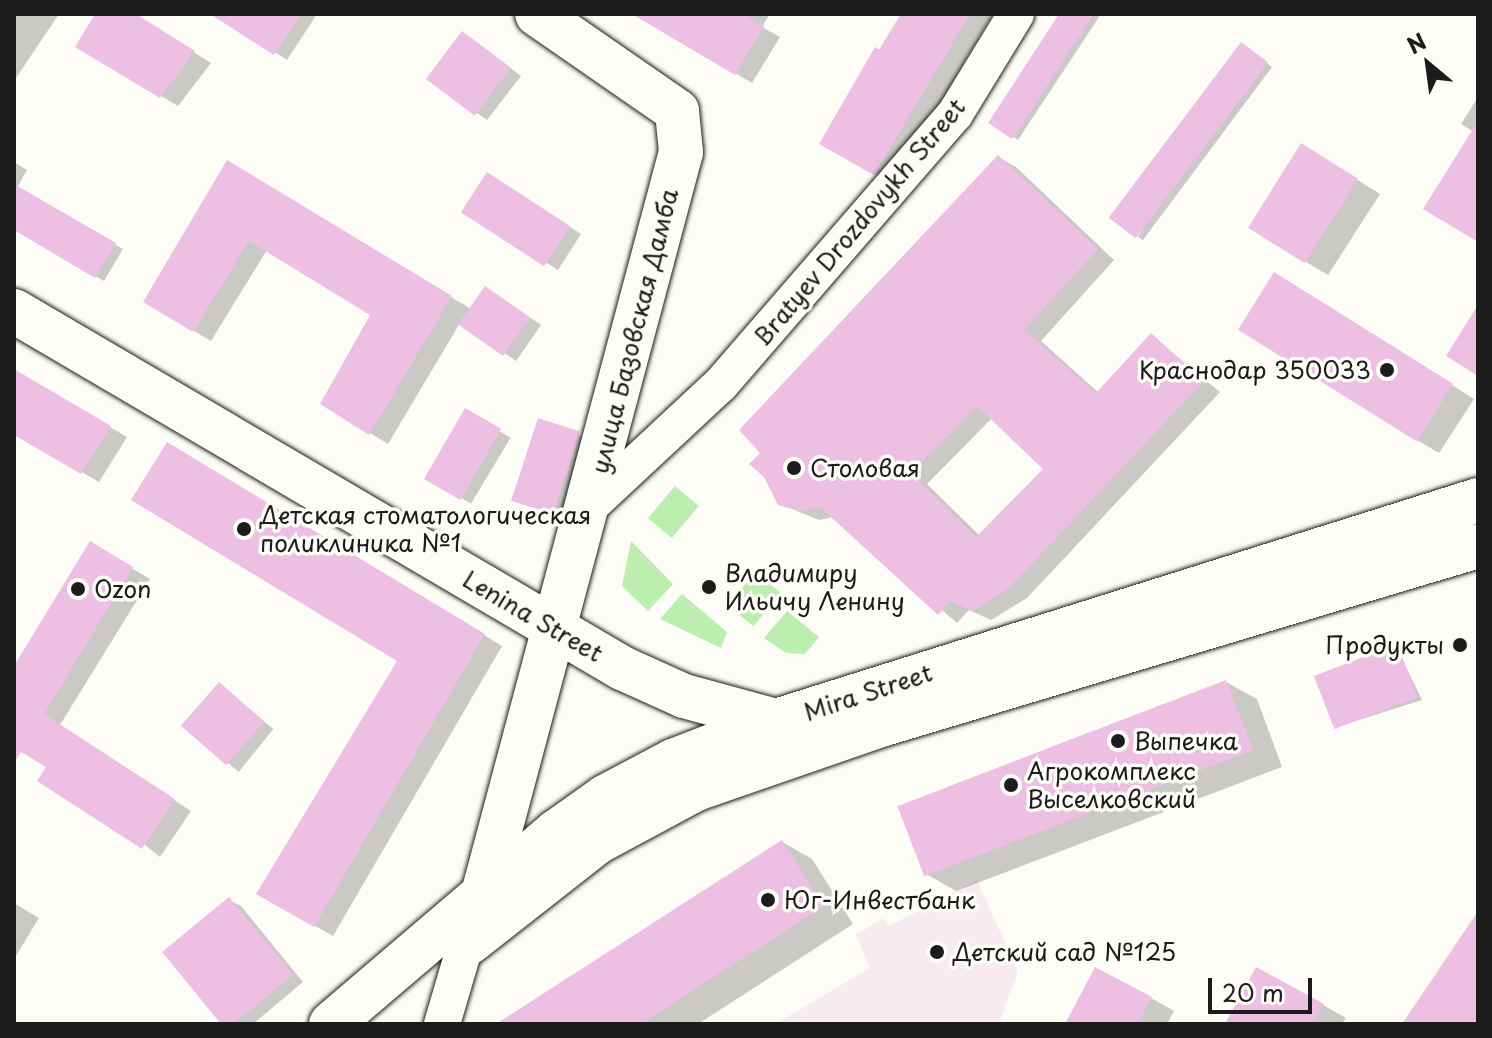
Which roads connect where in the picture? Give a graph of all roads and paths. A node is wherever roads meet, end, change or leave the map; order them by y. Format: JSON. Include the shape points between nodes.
{"nodes":[{"id":1,"x":537,"y":14,"type":"edge"},
{"id":2,"x":1016,"y":14,"type":"edge"},
{"id":3,"x":14,"y":311,"type":"edge"},
{"id":4,"x":1478,"y":500,"type":"edge"},
{"id":5,"x":589,"y":507,"type":"junction"},
{"id":6,"x":1478,"y":546,"type":"edge"},
{"id":7,"x":555,"y":630,"type":"junction"},
{"id":8,"x":776,"y":721,"type":"junction"},
{"id":9,"x":483,"y":892,"type":"junction"},
{"id":10,"x":465,"y":946,"type":"junction"},
{"id":11,"x":331,"y":1024,"type":"edge"},
{"id":12,"x":372,"y":1024,"type":"edge"},
{"id":13,"x":442,"y":1024,"type":"edge"}],
"edges":[{"from":1,"to":5,"type":"main road","name":"улица Базовская Дамба","via":[[657,92],[677,111],[681,130],[681,152]]},
{"from":2,"to":5,"type":"street","name":"Bratyev Drozdovykh Street","via":[[955,114],[721,384]]},
{"from":3,"to":7,"type":"main road","name":"Lenina Street"},
{"from":4,"to":8,"type":"main road","name":"Mira Street"},
{"from":5,"to":7,"type":"main road","name":"улица Базовская Дамба"},
{"from":6,"to":10,"type":"main road","name":"Mira Street","via":[[884,724],[696,789],[599,841]]},
{"from":7,"to":8,"type":"main road","name":"Lenina Street","via":[[684,696]]},
{"from":7,"to":9,"type":"main road","name":"улица Базовская Дамба"},
{"from":8,"to":9,"type":"main road","name":"Mira Street","via":[[673,761],[605,797]]},
{"from":9,"to":10,"type":"main road","name":"улица Базовская Дамба"},
{"from":9,"to":11,"type":"main road","name":"Mira Street"},
{"from":10,"to":12,"type":"main road","name":"Mira Street"},
{"from":10,"to":13,"type":"street"}]}
